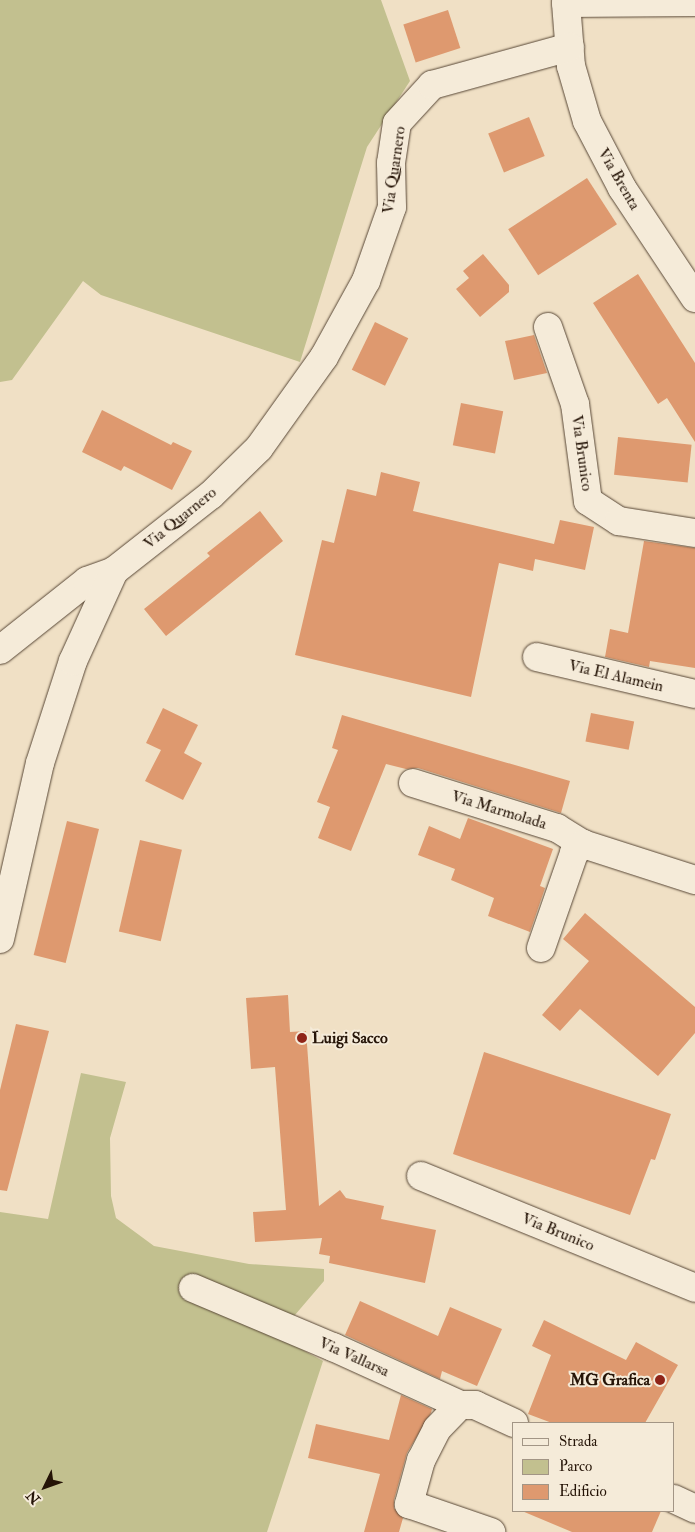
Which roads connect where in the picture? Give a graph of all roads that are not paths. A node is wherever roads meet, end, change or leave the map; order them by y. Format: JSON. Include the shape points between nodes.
{"nodes":[{"id":1,"x":566,"y":2,"type":"edge"},
{"id":2,"x":695,"y":2,"type":"edge"},
{"id":3,"x":570,"y":48,"type":"junction"},
{"id":4,"x":695,"y":298,"type":"edge"},
{"id":5,"x":548,"y":327,"type":"dead end"},
{"id":6,"x":695,"y":533,"type":"edge"},
{"id":7,"x":114,"y":571,"type":"junction"},
{"id":8,"x":0,"y":650,"type":"edge"},
{"id":9,"x":537,"y":657,"type":"dead end"},
{"id":10,"x":695,"y":694,"type":"edge"},
{"id":11,"x":412,"y":783,"type":"dead end"},
{"id":12,"x":583,"y":844,"type":"junction"},
{"id":13,"x":695,"y":880,"type":"edge"},
{"id":14,"x":0,"y":939,"type":"edge"},
{"id":15,"x":541,"y":948,"type":"dead end"},
{"id":16,"x":421,"y":1176,"type":"dead end"},
{"id":17,"x":193,"y":1288,"type":"dead end"},
{"id":18,"x":695,"y":1288,"type":"edge"},
{"id":19,"x":460,"y":1405,"type":"junction"},
{"id":20,"x":512,"y":1422,"type":"edge"},
{"id":21,"x":675,"y":1499,"type":"edge"},
{"id":22,"x":695,"y":1509,"type":"edge"},
{"id":23,"x":491,"y":1532,"type":"edge"}],
"edges":[{"from":1,"to":2,"type":"street"},
{"from":1,"to":3,"type":"street"},
{"from":3,"to":4,"type":"street","name":"Via Brenta","via":[[571,66],[587,121],[622,188]]},
{"from":3,"to":7,"type":"street","name":"Via Quarnero","via":[[432,85],[397,123],[391,163],[392,207],[366,281],[324,357],[259,448],[210,495]]},
{"from":5,"to":6,"type":"street","name":"Via Brunico","via":[[575,404],[588,501],[619,521]]},
{"from":7,"to":8,"type":"street","name":"Via Quarnero","via":[[87,581]]},
{"from":7,"to":14,"type":"street","name":"Via Quarnero","via":[[73,661],[43,754]]},
{"from":9,"to":10,"type":"street","name":"Via El Alamein"},
{"from":11,"to":12,"type":"street","name":"Via Marmolada","via":[[557,828]]},
{"from":12,"to":13,"type":"street","name":"Via Marmolada"},
{"from":12,"to":15,"type":"street","via":[[574,853]]},
{"from":16,"to":18,"type":"street","name":"Via Brunico"},
{"from":17,"to":19,"type":"street","name":"Via Vallarsa"},
{"from":19,"to":20,"type":"street","name":"Via Vallarsa","via":[[475,1405]]},
{"from":19,"to":23,"type":"street","via":[[433,1437],[421,1460],[409,1504]]},
{"from":21,"to":22,"type":"street"}]}
